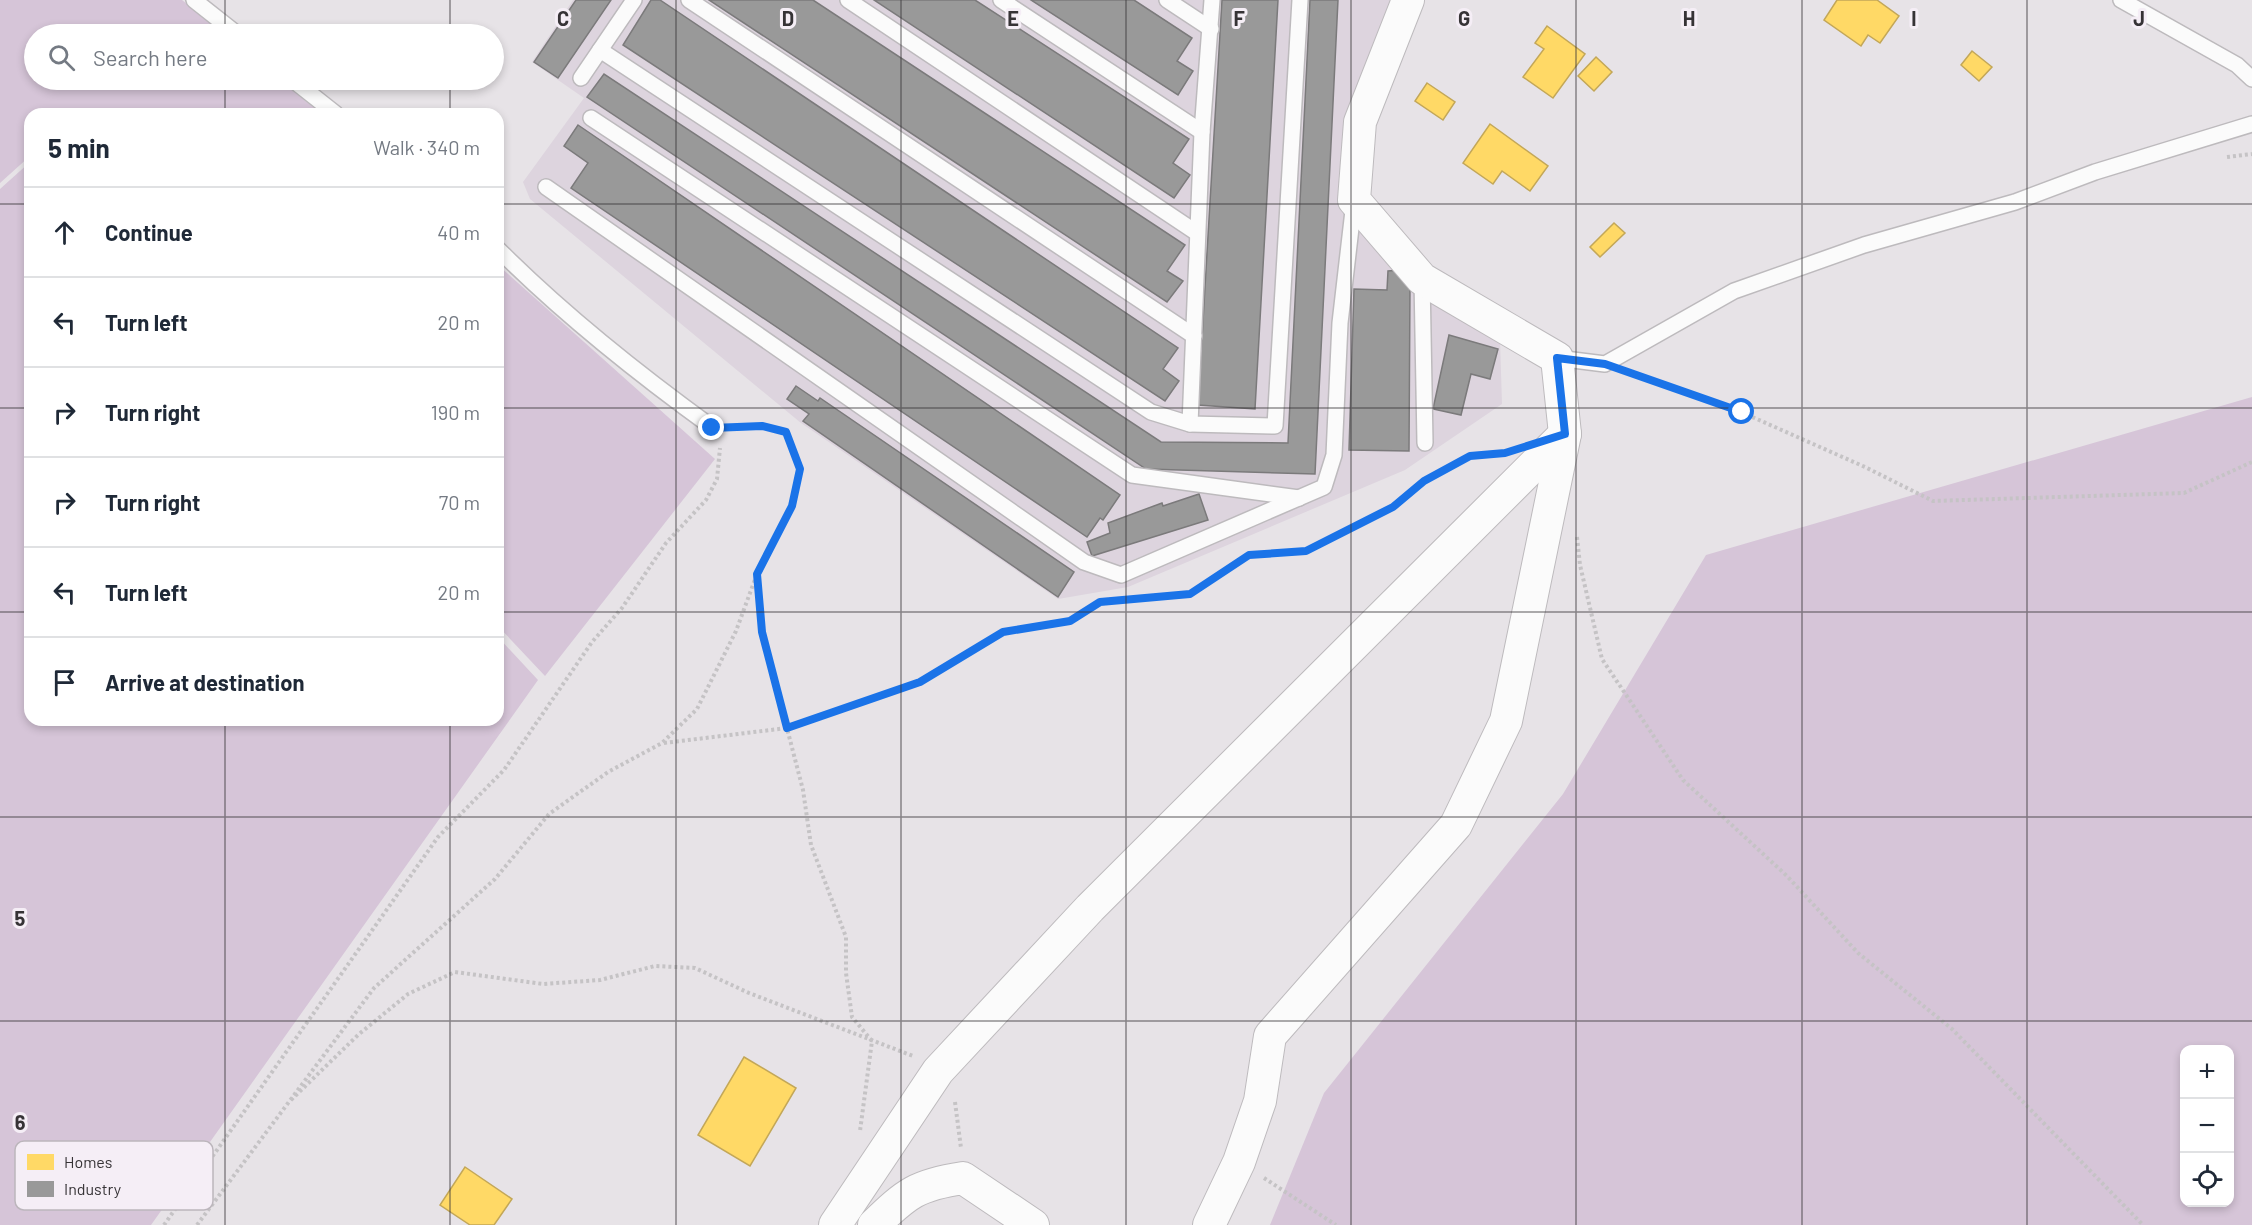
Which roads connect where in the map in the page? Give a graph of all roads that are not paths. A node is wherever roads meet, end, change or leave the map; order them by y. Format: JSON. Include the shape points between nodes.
{"nodes":[{"id":1,"x":194,"y":0,"type":"edge"},
{"id":2,"x":634,"y":0,"type":"edge"},
{"id":3,"x":688,"y":0,"type":"edge"},
{"id":4,"x":848,"y":0,"type":"edge"},
{"id":5,"x":1002,"y":0,"type":"edge"},
{"id":6,"x":1167,"y":0,"type":"edge"},
{"id":7,"x":1212,"y":0,"type":"edge"},
{"id":8,"x":1300,"y":0,"type":"edge"},
{"id":9,"x":1408,"y":0,"type":"edge"},
{"id":10,"x":2121,"y":0,"type":"edge"},
{"id":11,"x":224,"y":24,"type":"edge"},
{"id":12,"x":1211,"y":29,"type":"junction"},
{"id":13,"x":600,"y":50,"type":"junction"},
{"id":14,"x":581,"y":78,"type":"dead end"},
{"id":15,"x":2252,"y":79,"type":"edge"},
{"id":16,"x":306,"y":90,"type":"edge"},
{"id":17,"x":328,"y":108,"type":"edge"},
{"id":18,"x":591,"y":118,"type":"dead end"},
{"id":19,"x":2252,"y":124,"type":"edge"},
{"id":20,"x":1202,"y":132,"type":"junction"},
{"id":21,"x":546,"y":187,"type":"dead end"},
{"id":22,"x":1354,"y":200,"type":"junction"},
{"id":23,"x":1197,"y":232,"type":"junction"},
{"id":24,"x":504,"y":255,"type":"edge"},
{"id":25,"x":1422,"y":279,"type":"junction"},
{"id":26,"x":1194,"y":336,"type":"junction"},
{"id":27,"x":1557,"y":358,"type":"junction"},
{"id":28,"x":1190,"y":424,"type":"junction"},
{"id":29,"x":712,"y":428,"type":"road end"},
{"id":30,"x":1565,"y":434,"type":"junction"},
{"id":31,"x":1425,"y":443,"type":"dead end"},
{"id":32,"x":1299,"y":498,"type":"junction"},
{"id":33,"x":836,"y":1225,"type":"edge"},
{"id":34,"x":874,"y":1225,"type":"edge"},
{"id":35,"x":1033,"y":1225,"type":"edge"},
{"id":36,"x":1209,"y":1225,"type":"edge"}],
"edges":[{"from":1,"to":11,"type":"lane"},
{"from":2,"to":13,"type":"lane"},
{"from":3,"to":26,"type":"lane"},
{"from":4,"to":23,"type":"lane"},
{"from":5,"to":20,"type":"lane"},
{"from":6,"to":12,"type":"lane"},
{"from":7,"to":12,"type":"lane"},
{"from":8,"to":28,"type":"lane","via":[[1275,426]]},
{"from":9,"to":22,"type":"street","via":[[1360,122]]},
{"from":10,"to":15,"type":"lane","via":[[2238,65]]},
{"from":12,"to":20,"type":"lane"},
{"from":13,"to":14,"type":"lane"},
{"from":13,"to":28,"type":"lane","via":[[1151,412]]},
{"from":16,"to":17,"type":"lane"},
{"from":18,"to":32,"type":"lane","via":[[1132,475]]},
{"from":19,"to":27,"type":"lane","via":[[2095,172],[2015,202],[1864,244],[1734,291],[1605,364]]},
{"from":20,"to":23,"type":"lane"},
{"from":21,"to":32,"type":"lane","via":[[1084,562],[1120,574]]},
{"from":22,"to":25,"type":"street"},
{"from":22,"to":32,"type":"lane","via":[[1340,323],[1335,455],[1324,487]]},
{"from":23,"to":26,"type":"lane"},
{"from":24,"to":29,"type":"lane","via":[[542,293]]},
{"from":25,"to":27,"type":"street"},
{"from":25,"to":31,"type":"lane"},
{"from":26,"to":28,"type":"lane"},
{"from":27,"to":30,"type":"street"},
{"from":30,"to":33,"type":"street","via":[[1090,908],[938,1071]]},
{"from":30,"to":36,"type":"street","via":[[1506,720],[1456,825],[1270,1036],[1260,1101],[1239,1162]]},
{"from":34,"to":35,"type":"street","via":[[901,1199],[930,1183],[963,1178]]}]}
